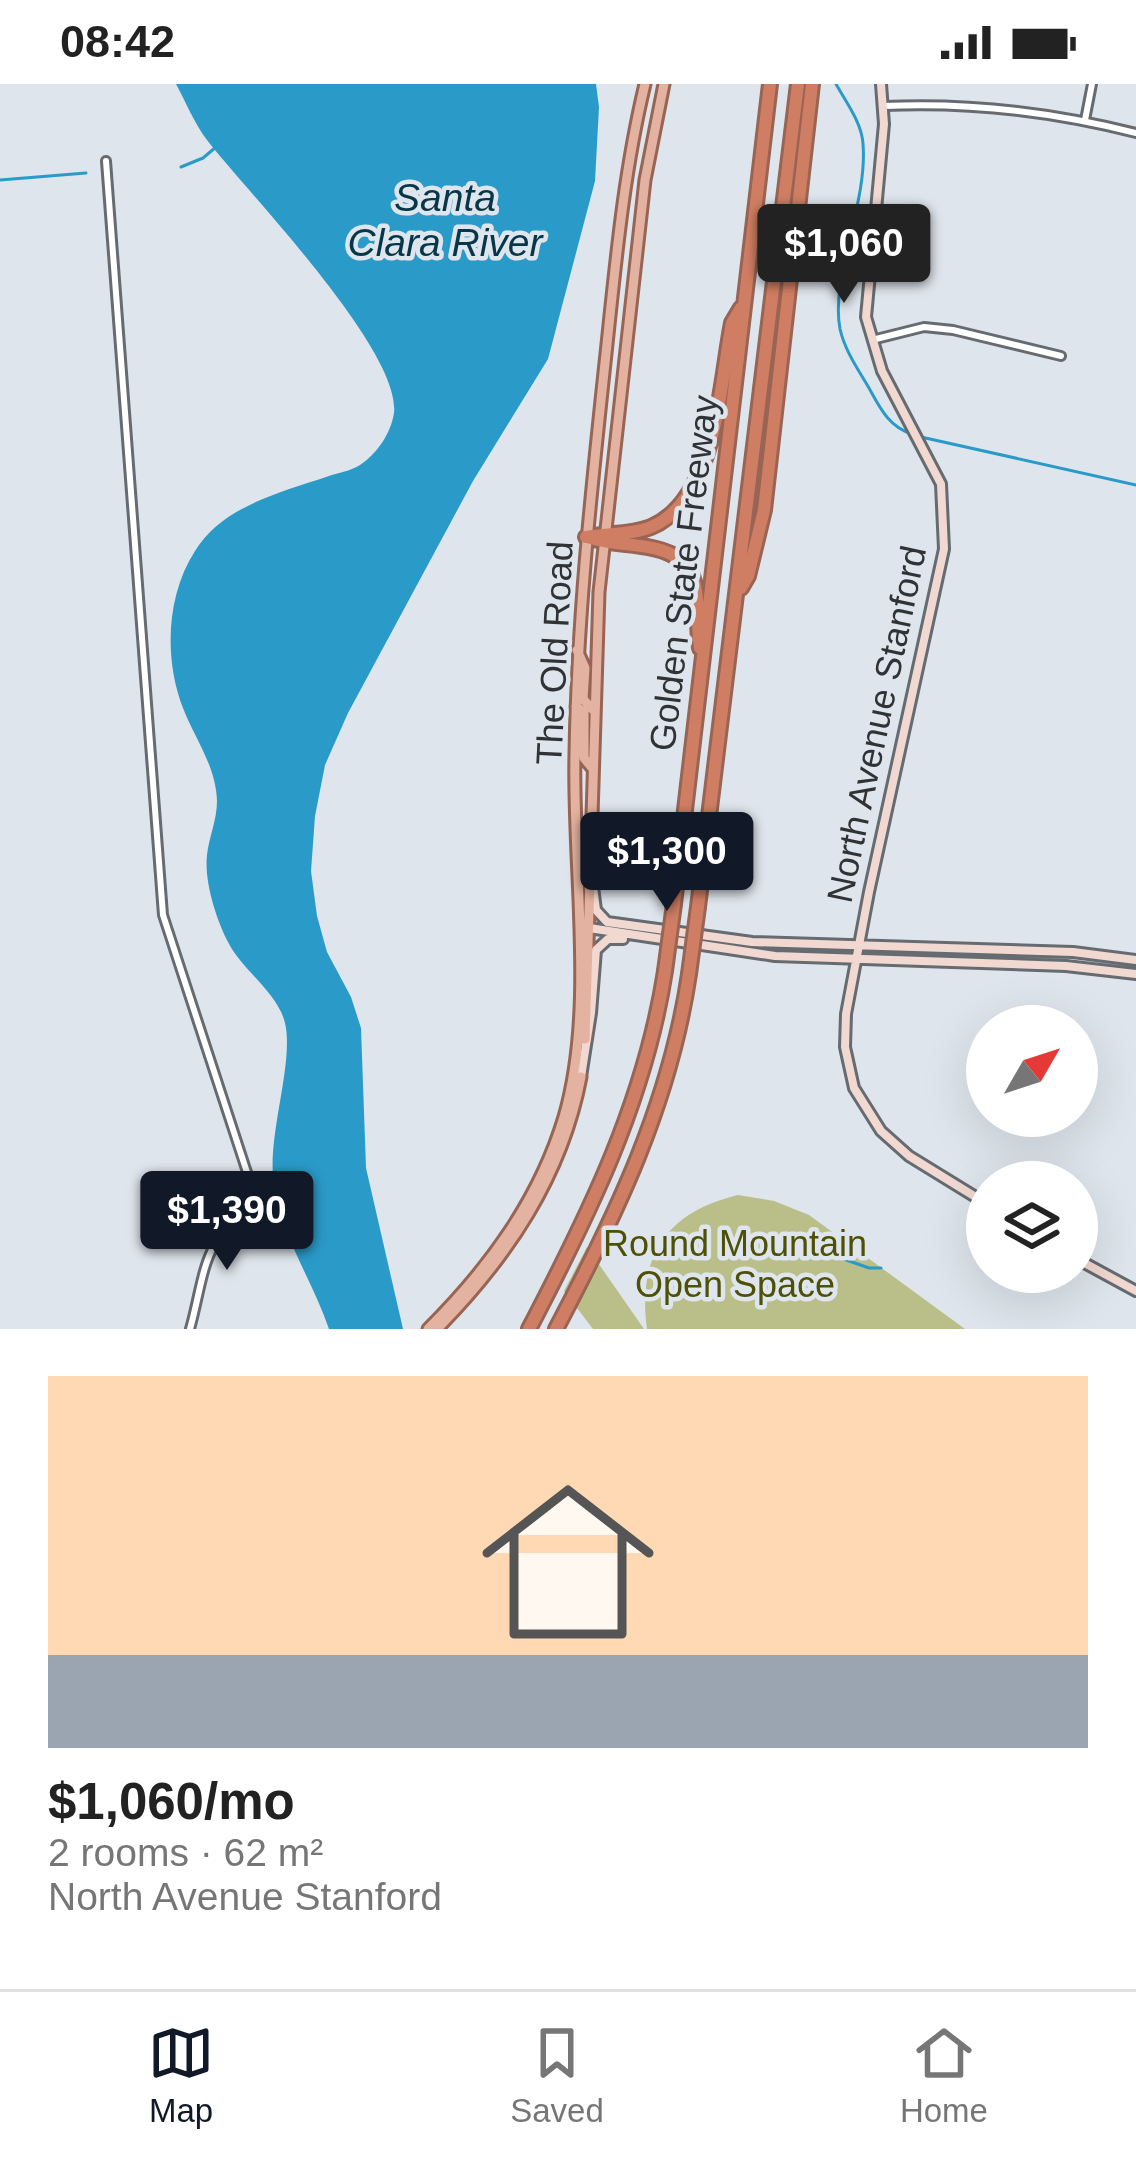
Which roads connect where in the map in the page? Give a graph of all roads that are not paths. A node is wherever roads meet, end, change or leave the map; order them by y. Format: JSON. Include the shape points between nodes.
{"nodes":[{"id":1,"x":645,"y":84,"type":"edge"},
{"id":2,"x":664,"y":84,"type":"edge"},
{"id":3,"x":770,"y":84,"type":"edge"},
{"id":4,"x":798,"y":84,"type":"edge"},
{"id":5,"x":812,"y":84,"type":"edge"},
{"id":6,"x":881,"y":84,"type":"edge"},
{"id":7,"x":1092,"y":84,"type":"edge"},
{"id":8,"x":884,"y":106,"type":"junction"},
{"id":9,"x":1085,"y":120,"type":"junction"},
{"id":10,"x":1136,"y":133,"type":"edge"},
{"id":11,"x":106,"y":161,"type":"dead end"},
{"id":12,"x":745,"y":302,"type":"junction"},
{"id":13,"x":872,"y":340,"type":"junction"},
{"id":14,"x":1061,"y":356,"type":"dead end"},
{"id":15,"x":586,"y":537,"type":"junction"},
{"id":16,"x":604,"y":538,"type":"junction"},
{"id":17,"x":738,"y":594,"type":"junction"},
{"id":18,"x":578,"y":650,"type":"junction"},
{"id":19,"x":702,"y":667,"type":"junction"},
{"id":20,"x":576,"y":706,"type":"junction"},
{"id":21,"x":593,"y":710,"type":"junction"},
{"id":22,"x":593,"y":770,"type":"junction"},
{"id":23,"x":591,"y":880,"type":"junction"},
{"id":24,"x":584,"y":929,"type":"junction"},
{"id":25,"x":758,"y":943,"type":"junction"},
{"id":26,"x":718,"y":947,"type":"junction"},
{"id":27,"x":859,"y":947,"type":"junction"},
{"id":28,"x":1136,"y":960,"type":"edge"},
{"id":29,"x":856,"y":961,"type":"junction"},
{"id":30,"x":1136,"y":974,"type":"edge"},
{"id":31,"x":585,"y":1039,"type":"joint"},
{"id":32,"x":580,"y":1077,"type":"junction"},
{"id":33,"x":966,"y":1191,"type":"edge"},
{"id":34,"x":534,"y":1197,"type":"junction"},
{"id":35,"x":1098,"y":1270,"type":"edge"},
{"id":36,"x":1136,"y":1291,"type":"edge"},
{"id":37,"x":190,"y":1329,"type":"edge"},
{"id":38,"x":428,"y":1329,"type":"edge"},
{"id":39,"x":437,"y":1329,"type":"edge"},
{"id":40,"x":529,"y":1329,"type":"edge"},
{"id":41,"x":556,"y":1329,"type":"edge"}],
"edges":[{"from":1,"to":15,"type":"main road","name":"The Old Road","via":[[626,177]]},
{"from":2,"to":16,"type":"main road","name":"The Old Road","via":[[645,180]]},
{"from":3,"to":12,"type":"highway","name":"Golden State Freeway"},
{"from":4,"to":17,"type":"highway","name":"Golden State Freeway"},
{"from":5,"to":17,"type":"highway","via":[[764,510]]},
{"from":6,"to":8,"type":"main road","name":"North Avenue Stanford"},
{"from":7,"to":9,"type":"street"},
{"from":8,"to":9,"type":"street","via":[[982,106]]},
{"from":8,"to":13,"type":"main road","name":"North Avenue Stanford","via":[[866,292]]},
{"from":9,"to":10,"type":"street"},
{"from":11,"to":37,"type":"street","via":[[162,911],[259,1209],[218,1235]]},
{"from":12,"to":16,"type":"highway","via":[[732,323],[694,489],[657,524]]},
{"from":12,"to":19,"type":"highway","name":"Golden State Freeway"},
{"from":13,"to":14,"type":"street","via":[[924,327]]},
{"from":13,"to":27,"type":"main road","name":"North Avenue Stanford","via":[[941,484],[944,548]]},
{"from":15,"to":16,"type":"highway"},
{"from":15,"to":18,"type":"main road","name":"The Old Road"},
{"from":16,"to":19,"type":"highway","via":[[685,563],[697,593]]},
{"from":16,"to":21,"type":"main road","name":"The Old Road"},
{"from":17,"to":41,"type":"highway","name":"Golden State Freeway","bridge":true,"via":[[671,1059],[646,1143]]},
{"from":18,"to":20,"type":"main road","name":"The Old Road"},
{"from":18,"to":21,"type":"main road","via":[[584,703]]},
{"from":19,"to":40,"type":"highway","name":"Golden State Freeway","bridge":true,"via":[[665,971],[632,1110]]},
{"from":20,"to":22,"type":"main road"},
{"from":20,"to":24,"type":"main road","name":"The Old Road"},
{"from":21,"to":22,"type":"main road","name":"The Old Road"},
{"from":22,"to":23,"type":"main road","name":"The Old Road"},
{"from":23,"to":24,"type":"main road","name":"The Old Road"},
{"from":23,"to":25,"type":"main road","via":[[596,910],[607,922]]},
{"from":24,"to":25,"type":"main road"},
{"from":24,"to":26,"type":"main road"},
{"from":24,"to":31,"type":"main road","name":"The Old Road"},
{"from":24,"to":34,"type":"main road","name":"The Old Road","via":[[571,1086]]},
{"from":25,"to":27,"type":"main road"},
{"from":26,"to":29,"type":"main road"},
{"from":26,"to":32,"type":"main road","via":[[602,942]]},
{"from":27,"to":28,"type":"main road"},
{"from":27,"to":29,"type":"main road","name":"North Avenue Stanford"},
{"from":29,"to":30,"type":"main road"},
{"from":29,"to":33,"type":"main road","name":"North Avenue Stanford","via":[[844,1034],[861,1103],[896,1146]]},
{"from":31,"to":32,"type":"main road","name":"The Old Road"},
{"from":32,"to":34,"type":"main road","name":"The Old Road","via":[[568,1126]]},
{"from":34,"to":38,"type":"main road","name":"The Old Road"},
{"from":34,"to":39,"type":"main road","name":"The Old Road","via":[[489,1274]]},
{"from":35,"to":36,"type":"main road"}]}
